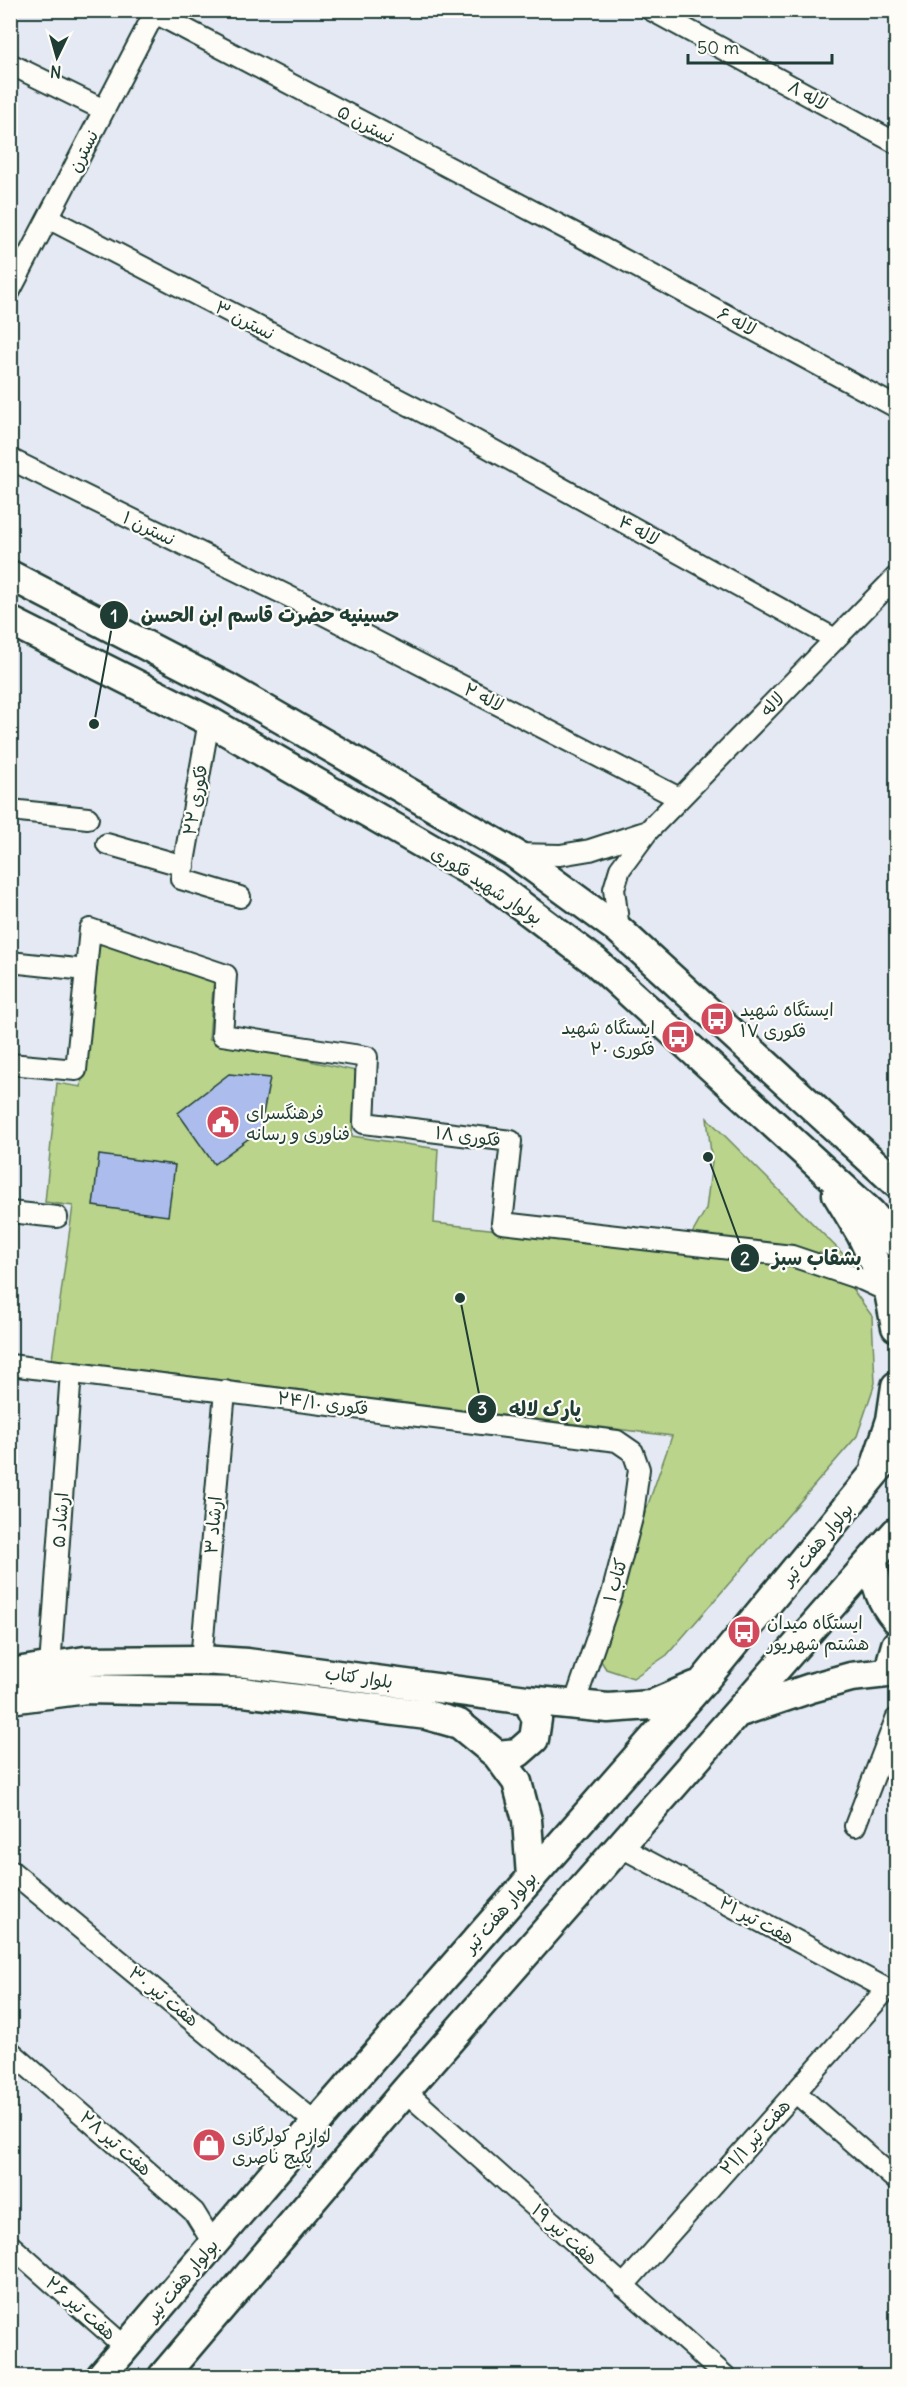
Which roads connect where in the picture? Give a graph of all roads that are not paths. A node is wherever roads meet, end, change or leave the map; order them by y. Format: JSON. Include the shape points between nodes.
{"nodes":[{"id":1,"x":651,"y":10,"type":"edge"},
{"id":2,"x":155,"y":12,"type":"edge"},
{"id":3,"x":10,"y":64,"type":"edge"},
{"id":4,"x":104,"y":110,"type":"junction"},
{"id":5,"x":897,"y":143,"type":"edge"},
{"id":6,"x":48,"y":218,"type":"junction"},
{"id":7,"x":578,"y":235,"type":"joint"},
{"id":8,"x":10,"y":291,"type":"edge"},
{"id":9,"x":897,"y":407,"type":"edge"},
{"id":10,"x":442,"y":422,"type":"joint"},
{"id":11,"x":10,"y":459,"type":"edge"},
{"id":12,"x":10,"y":575,"type":"edge"},
{"id":13,"x":897,"y":577,"type":"edge"},
{"id":14,"x":288,"y":596,"type":"joint"},
{"id":15,"x":10,"y":621,"type":"edge"},
{"id":16,"x":836,"y":639,"type":"junction"},
{"id":17,"x":209,"y":721,"type":"junction"},
{"id":18,"x":679,"y":798,"type":"junction"},
{"id":19,"x":10,"y":810,"type":"edge"},
{"id":20,"x":88,"y":818,"type":"dead end"},
{"id":21,"x":648,"y":831,"type":"junction"},
{"id":22,"x":107,"y":844,"type":"dead end"},
{"id":23,"x":515,"y":855,"type":"junction"},
{"id":24,"x":183,"y":872,"type":"junction"},
{"id":25,"x":240,"y":897,"type":"dead end"},
{"id":26,"x":619,"y":930,"type":"junction"},
{"id":27,"x":10,"y":962,"type":"edge"},
{"id":28,"x":86,"y":970,"type":"junction"},
{"id":29,"x":10,"y":1064,"type":"edge"},
{"id":30,"x":818,"y":1164,"type":"junction"},
{"id":31,"x":897,"y":1183,"type":"edge"},
{"id":32,"x":10,"y":1212,"type":"edge"},
{"id":33,"x":884,"y":1213,"type":"edge"},
{"id":34,"x":57,"y":1217,"type":"dead end"},
{"id":35,"x":897,"y":1243,"type":"edge"},
{"id":36,"x":889,"y":1292,"type":"junction"},
{"id":37,"x":897,"y":1327,"type":"edge"},
{"id":38,"x":10,"y":1365,"type":"edge"},
{"id":39,"x":71,"y":1372,"type":"junction"},
{"id":40,"x":897,"y":1386,"type":"edge"},
{"id":41,"x":225,"y":1391,"type":"junction"},
{"id":42,"x":897,"y":1448,"type":"edge"},
{"id":43,"x":633,"y":1452,"type":"joint"},
{"id":44,"x":872,"y":1478,"type":"junction"},
{"id":45,"x":897,"y":1532,"type":"edge"},
{"id":46,"x":873,"y":1561,"type":"junction"},
{"id":47,"x":897,"y":1619,"type":"edge"},
{"id":48,"x":201,"y":1660,"type":"junction"},
{"id":49,"x":896,"y":1662,"type":"edge"},
{"id":50,"x":50,"y":1667,"type":"junction"},
{"id":51,"x":10,"y":1673,"type":"edge"},
{"id":52,"x":702,"y":1683,"type":"junction"},
{"id":53,"x":10,"y":1699,"type":"edge"},
{"id":54,"x":527,"y":1700,"type":"junction"},
{"id":55,"x":574,"y":1705,"type":"junction"},
{"id":56,"x":735,"y":1714,"type":"junction"},
{"id":57,"x":897,"y":1719,"type":"edge"},
{"id":58,"x":497,"y":1755,"type":"junction"},
{"id":59,"x":855,"y":1826,"type":"dead end"},
{"id":60,"x":619,"y":1846,"type":"junction"},
{"id":61,"x":10,"y":1870,"type":"edge"},
{"id":62,"x":531,"y":1877,"type":"junction"},
{"id":63,"x":892,"y":1989,"type":"edge"},
{"id":64,"x":10,"y":2051,"type":"edge"},
{"id":65,"x":405,"y":2091,"type":"junction"},
{"id":66,"x":795,"y":2092,"type":"junction"},
{"id":67,"x":316,"y":2123,"type":"junction"},
{"id":68,"x":897,"y":2180,"type":"edge"},
{"id":69,"x":213,"y":2243,"type":"junction"},
{"id":70,"x":10,"y":2245,"type":"edge"},
{"id":71,"x":623,"y":2286,"type":"junction"},
{"id":72,"x":125,"y":2347,"type":"junction"},
{"id":73,"x":101,"y":2376,"type":"edge"},
{"id":74,"x":163,"y":2376,"type":"edge"},
{"id":75,"x":724,"y":2376,"type":"edge"}],
"edges":[{"from":1,"to":5,"type":"street","name":"لاله ۸"},
{"from":2,"to":4,"type":"street","name":"نسترن"},
{"from":2,"to":7,"type":"street","name":"نسترن ۵"},
{"from":3,"to":4,"type":"street"},
{"from":4,"to":6,"type":"street","name":"نسترن"},
{"from":6,"to":8,"type":"street","name":"نسترن"},
{"from":6,"to":10,"type":"street","name":"نسترن ۳"},
{"from":7,"to":9,"type":"street","name":"لاله ۶"},
{"from":10,"to":16,"type":"street","name":"لاله ۴"},
{"from":11,"to":14,"type":"street","name":"نسترن ۱"},
{"from":12,"to":23,"type":"main road","name":"بولوار شهید فکوری","via":[[228,688]]},
{"from":13,"to":16,"type":"street","name":"لاله"},
{"from":14,"to":18,"type":"street","name":"لاله ۲"},
{"from":15,"to":17,"type":"main road","name":"بولوار شهید فکوری"},
{"from":16,"to":18,"type":"street","name":"لاله"},
{"from":17,"to":24,"type":"street","name":"فکوری ۲۲"},
{"from":17,"to":30,"type":"main road","name":"بولوار شهید فکوری","via":[[503,892],[596,962]]},
{"from":18,"to":21,"type":"street","name":"لاله"},
{"from":19,"to":20,"type":"street"},
{"from":21,"to":23,"type":"street","name":"لاله","via":[[590,850]]},
{"from":21,"to":26,"type":"street","name":"لاله","via":[[620,869],[614,889]]},
{"from":22,"to":24,"type":"street"},
{"from":23,"to":26,"type":"main road","name":"بولوار شهید فکوری"},
{"from":24,"to":25,"type":"street"},
{"from":26,"to":31,"type":"main road","name":"بولوار شهید فکوری"},
{"from":27,"to":28,"type":"street"},
{"from":28,"to":29,"type":"street","via":[[76,1070]]},
{"from":28,"to":36,"type":"street","name":"فکوری ١٨","via":[[90,929],[226,975],[222,1035],[367,1057],[364,1123],[511,1141],[502,1222],[792,1256]]},
{"from":30,"to":33,"type":"main road","name":"بولوار شهید فکوری"},
{"from":30,"to":36,"type":"main road","via":[[861,1234]]},
{"from":32,"to":34,"type":"street"},
{"from":33,"to":35,"type":"main road","name":"بولوار شهید فکوری"},
{"from":36,"to":37,"type":"main road"},
{"from":38,"to":39,"type":"street","name":"فکوری ۲۴/۱۰"},
{"from":39,"to":41,"type":"street","name":"فکوری ۲۴/۱۰"},
{"from":39,"to":50,"type":"street","name":"ارشاد ۵"},
{"from":40,"to":44,"type":"main road","via":[[891,1420]]},
{"from":41,"to":43,"type":"street","name":"فکوری ۲۴/۱۰","via":[[617,1441]]},
{"from":41,"to":48,"type":"street","name":"ارشاد ۳"},
{"from":42,"to":44,"type":"main road","name":"بولوار هفت تیر"},
{"from":43,"to":55,"type":"street","name":"کتاب ۱","via":[[639,1469],[633,1514],[612,1594]]},
{"from":44,"to":52,"type":"main road","name":"بولوار هفت تیر"},
{"from":45,"to":46,"type":"main road"},
{"from":46,"to":47,"type":"main road","via":[[876,1586]]},
{"from":46,"to":56,"type":"main road"},
{"from":48,"to":50,"type":"main road","name":"بلوار کتاب","via":[[86,1661]]},
{"from":48,"to":54,"type":"main road","name":"بلوار کتاب"},
{"from":49,"to":56,"type":"main road"},
{"from":50,"to":51,"type":"main road","name":"بلوار کتاب"},
{"from":52,"to":55,"type":"main road","name":"بلوار کتاب","via":[[651,1705]]},
{"from":52,"to":62,"type":"main road","name":"بولوار هفت تیر"},
{"from":53,"to":58,"type":"main road","name":"بلوار کتاب","via":[[86,1689],[243,1692],[428,1715],[459,1724]]},
{"from":54,"to":55,"type":"main road","name":"بلوار کتاب"},
{"from":54,"to":58,"type":"main road","via":[[537,1719],[534,1740],[518,1754]]},
{"from":56,"to":60,"type":"main road"},
{"from":57,"to":59,"type":"street"},
{"from":58,"to":62,"type":"main road","name":"بلوار کتاب","via":[[518,1782],[527,1820]]},
{"from":60,"to":63,"type":"street","name":"هفت تیر ۲۱"},
{"from":60,"to":65,"type":"main road"},
{"from":61,"to":67,"type":"street","name":"هفت تیر ۳۰"},
{"from":62,"to":67,"type":"main road","name":"بولوار هفت تیر"},
{"from":63,"to":66,"type":"street","name":"هفت تیر ۲۱/۱"},
{"from":64,"to":69,"type":"street","name":"هفت تیر ۲۸","via":[[194,2212]]},
{"from":65,"to":71,"type":"street","name":"هفت تیر ۱۹"},
{"from":65,"to":74,"type":"main road"},
{"from":66,"to":68,"type":"street"},
{"from":66,"to":71,"type":"street","name":"هفت تیر ۲۱/۱"},
{"from":67,"to":69,"type":"main road","name":"بولوار هفت تیر"},
{"from":69,"to":72,"type":"main road","name":"بولوار هفت تیر"},
{"from":70,"to":72,"type":"street","name":"هفت تیر ۲۶"},
{"from":71,"to":75,"type":"street","name":"هفت تیر ۱۹"},
{"from":72,"to":73,"type":"main road","name":"بولوار هفت تیر"}]}
